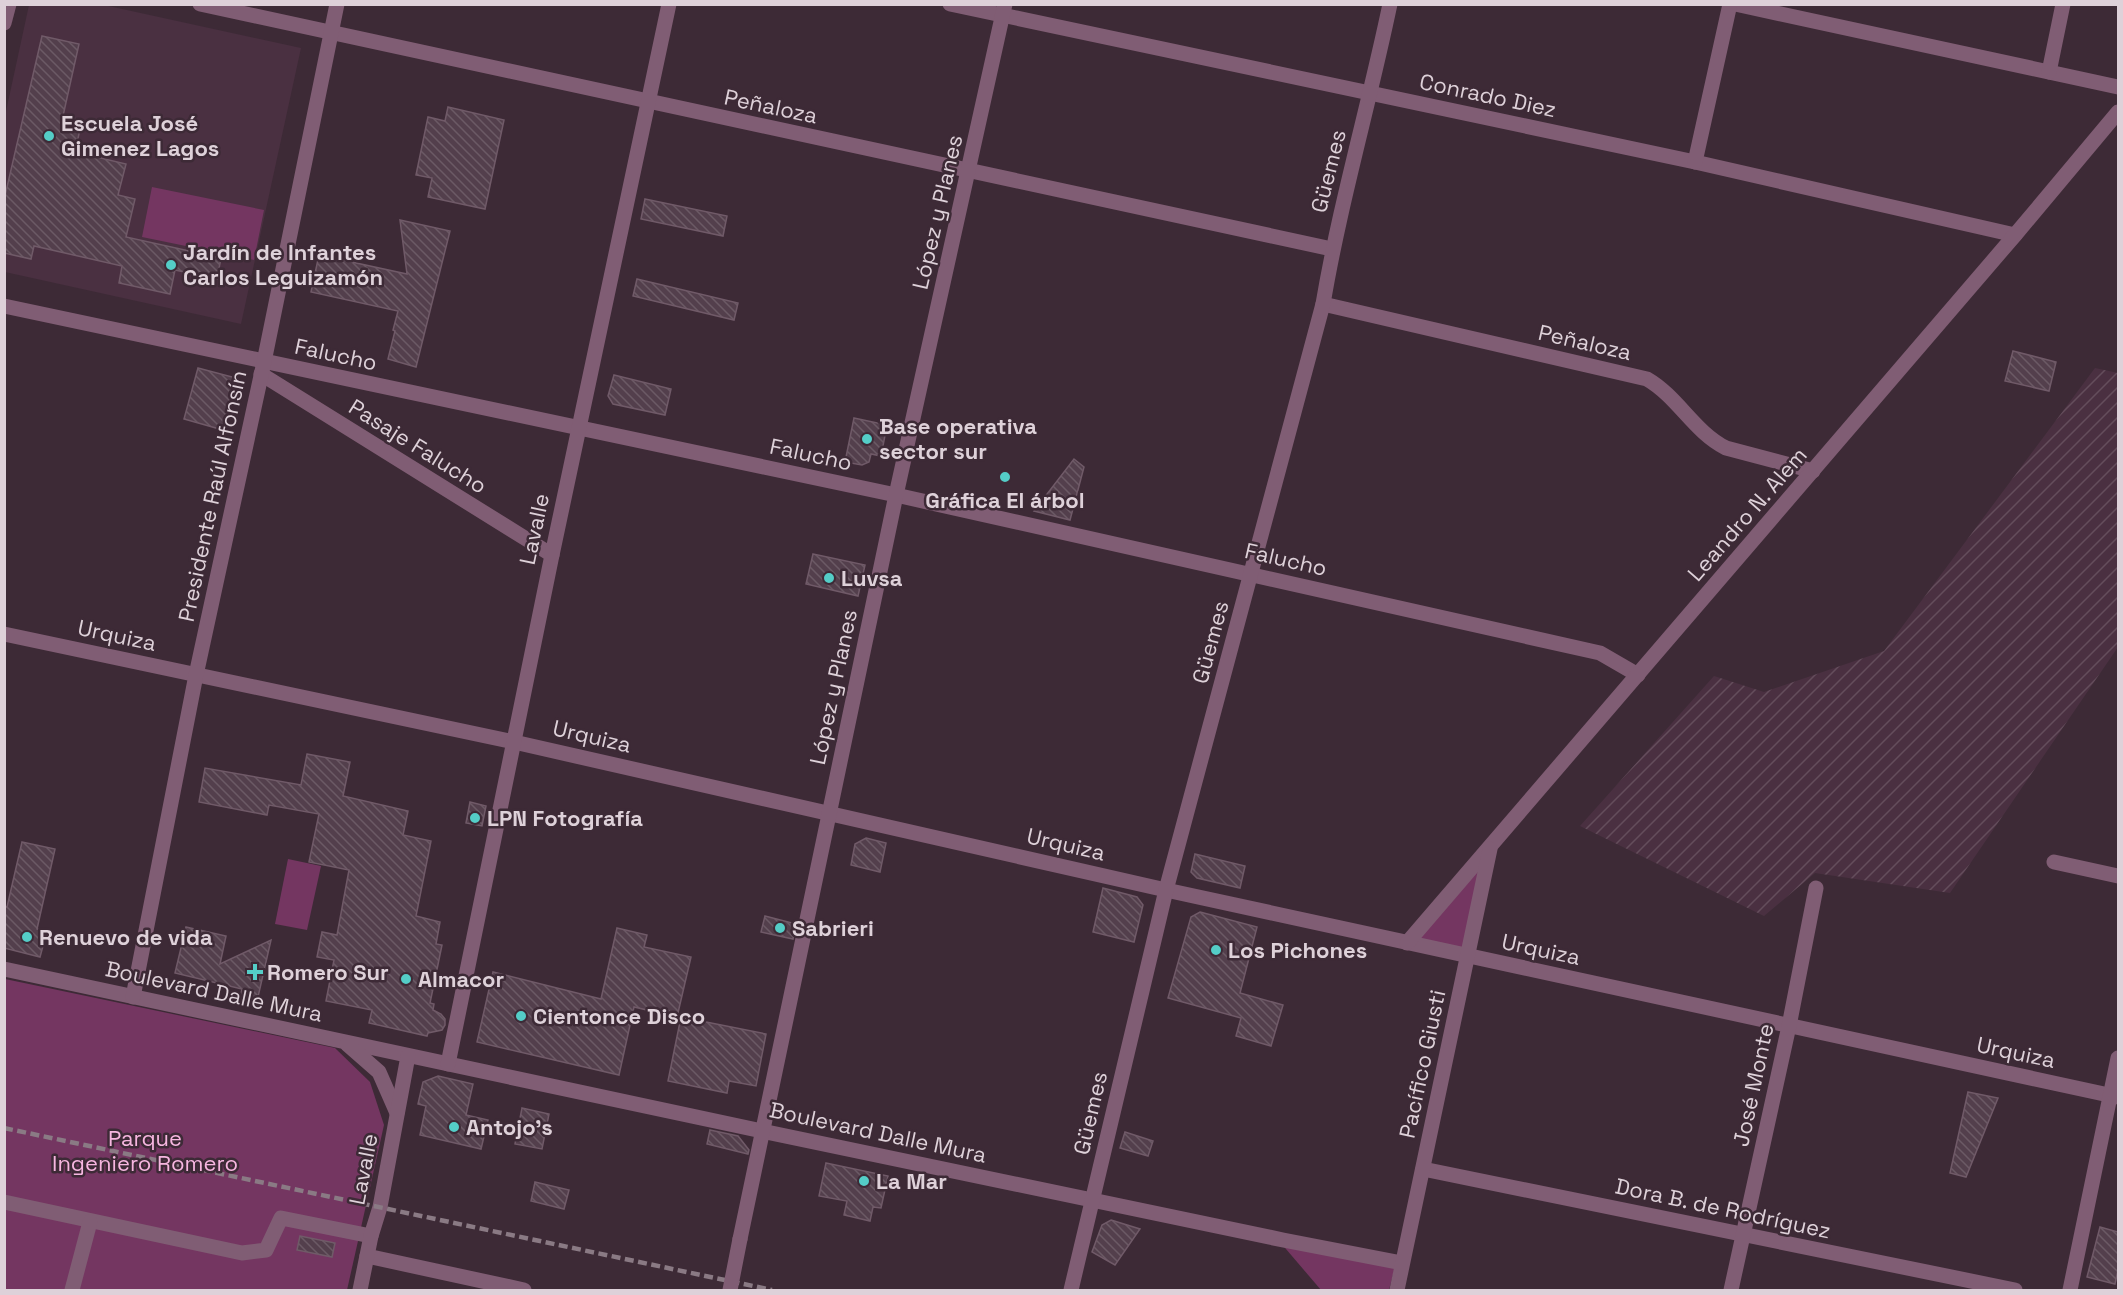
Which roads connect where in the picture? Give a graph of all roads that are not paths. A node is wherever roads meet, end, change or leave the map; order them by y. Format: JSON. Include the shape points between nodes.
{"nodes":[{"id":1,"x":9,"y":4,"type":"edge"},
{"id":2,"x":200,"y":4,"type":"edge"},
{"id":3,"x":337,"y":4,"type":"edge"},
{"id":4,"x":669,"y":4,"type":"edge"},
{"id":5,"x":950,"y":4,"type":"edge"},
{"id":6,"x":1390,"y":4,"type":"edge"},
{"id":7,"x":1733,"y":4,"type":"edge"},
{"id":8,"x":2063,"y":4,"type":"edge"},
{"id":9,"x":1004,"y":10,"type":"edge"},
{"id":10,"x":4,"y":23,"type":"edge"},
{"id":11,"x":331,"y":34,"type":"junction"},
{"id":12,"x":2049,"y":72,"type":"junction"},
{"id":13,"x":2118,"y":87,"type":"edge"},
{"id":14,"x":1371,"y":93,"type":"junction"},
{"id":15,"x":648,"y":102,"type":"junction"},
{"id":16,"x":2118,"y":112,"type":"edge"},
{"id":17,"x":1695,"y":162,"type":"junction"},
{"id":18,"x":969,"y":172,"type":"junction"},
{"id":19,"x":2015,"y":235,"type":"junction"},
{"id":20,"x":1332,"y":249,"type":"junction"},
{"id":21,"x":1323,"y":304,"type":"junction"},
{"id":22,"x":4,"y":306,"type":"edge"},
{"id":23,"x":262,"y":368,"type":"junction"},
{"id":24,"x":579,"y":428,"type":"junction"},
{"id":25,"x":1813,"y":471,"type":"junction"},
{"id":26,"x":896,"y":495,"type":"junction"},
{"id":27,"x":552,"y":555,"type":"junction"},
{"id":28,"x":1251,"y":574,"type":"junction"},
{"id":29,"x":4,"y":634,"type":"edge"},
{"id":30,"x":196,"y":675,"type":"junction"},
{"id":31,"x":1638,"y":675,"type":"junction"},
{"id":32,"x":514,"y":742,"type":"junction"},
{"id":33,"x":829,"y":812,"type":"junction"},
{"id":34,"x":1491,"y":846,"type":"junction"},
{"id":35,"x":2054,"y":862,"type":"dead end"},
{"id":36,"x":2118,"y":876,"type":"edge"},
{"id":37,"x":1816,"y":888,"type":"dead end"},
{"id":38,"x":1166,"y":891,"type":"junction"},
{"id":39,"x":1407,"y":943,"type":"junction"},
{"id":40,"x":1467,"y":956,"type":"junction"},
{"id":41,"x":4,"y":969,"type":"edge"},
{"id":42,"x":133,"y":997,"type":"junction"},
{"id":43,"x":1789,"y":1026,"type":"junction"},
{"id":44,"x":345,"y":1042,"type":"junction"},
{"id":45,"x":408,"y":1056,"type":"junction"},
{"id":46,"x":2118,"y":1058,"type":"edge"},
{"id":47,"x":448,"y":1064,"type":"junction"},
{"id":48,"x":2115,"y":1096,"type":"edge"},
{"id":49,"x":397,"y":1113,"type":"junction"},
{"id":50,"x":762,"y":1131,"type":"junction"},
{"id":51,"x":1423,"y":1169,"type":"junction"},
{"id":52,"x":1092,"y":1200,"type":"junction"},
{"id":53,"x":4,"y":1202,"type":"edge"},
{"id":54,"x":90,"y":1222,"type":"junction"},
{"id":55,"x":371,"y":1236,"type":"junction"},
{"id":56,"x":1743,"y":1236,"type":"junction"},
{"id":57,"x":367,"y":1256,"type":"junction"},
{"id":58,"x":1402,"y":1263,"type":"junction"},
{"id":59,"x":72,"y":1290,"type":"edge"},
{"id":60,"x":360,"y":1290,"type":"edge"},
{"id":61,"x":524,"y":1290,"type":"edge"},
{"id":62,"x":730,"y":1290,"type":"edge"},
{"id":63,"x":1071,"y":1290,"type":"edge"},
{"id":64,"x":1397,"y":1290,"type":"edge"},
{"id":65,"x":1731,"y":1290,"type":"edge"},
{"id":66,"x":2015,"y":1290,"type":"edge"},
{"id":67,"x":2070,"y":1290,"type":"edge"}],
"edges":[{"from":1,"to":10,"type":"street"},
{"from":2,"to":11,"type":"street","name":"Peñaloza"},
{"from":3,"to":11,"type":"street","name":"Presidente Raúl Alfonsín"},
{"from":4,"to":15,"type":"street","name":"Lavalle"},
{"from":5,"to":9,"type":"street","name":"Conrado Diez"},
{"from":6,"to":14,"type":"street","name":"Güemes"},
{"from":7,"to":12,"type":"street"},
{"from":7,"to":17,"type":"street"},
{"from":8,"to":12,"type":"street"},
{"from":9,"to":14,"type":"street","name":"Conrado Diez"},
{"from":9,"to":18,"type":"street","name":"López y Planes"},
{"from":11,"to":15,"type":"street","name":"Peñaloza"},
{"from":11,"to":23,"type":"street","name":"Presidente Raúl Alfonsín"},
{"from":12,"to":13,"type":"street"},
{"from":14,"to":17,"type":"street","name":"Conrado Diez"},
{"from":14,"to":20,"type":"street","name":"Güemes"},
{"from":15,"to":18,"type":"street","name":"Peñaloza"},
{"from":15,"to":24,"type":"street","name":"Lavalle"},
{"from":16,"to":19,"type":"street","name":"Leandro N. Alem"},
{"from":17,"to":19,"type":"street","name":"Conrado Diez"},
{"from":18,"to":20,"type":"street","name":"Peñaloza"},
{"from":18,"to":26,"type":"street","name":"López y Planes"},
{"from":19,"to":25,"type":"street","name":"Leandro N. Alem"},
{"from":20,"to":21,"type":"street","name":"Güemes"},
{"from":21,"to":25,"type":"street","name":"Peñaloza","via":[[1647,379],[1662,387],[1713,441]]},
{"from":21,"to":28,"type":"street","name":"Güemes"},
{"from":22,"to":23,"type":"street","name":"Falucho"},
{"from":23,"to":24,"type":"street","name":"Falucho"},
{"from":23,"to":27,"type":"street","name":"Pasaje Falucho"},
{"from":23,"to":30,"type":"street","name":"Presidente Raúl Alfonsín"},
{"from":24,"to":26,"type":"street","name":"Falucho"},
{"from":24,"to":27,"type":"street","name":"Lavalle"},
{"from":25,"to":31,"type":"street","name":"Leandro N. Alem"},
{"from":26,"to":28,"type":"street","name":"Falucho"},
{"from":26,"to":33,"type":"street","name":"López y Planes"},
{"from":27,"to":32,"type":"street","name":"Lavalle"},
{"from":28,"to":31,"type":"street","name":"Falucho","via":[[1600,653]]},
{"from":28,"to":38,"type":"street","name":"Güemes"},
{"from":29,"to":30,"type":"street","name":"Urquiza"},
{"from":30,"to":32,"type":"street","name":"Urquiza"},
{"from":30,"to":42,"type":"street","name":"Presidente Raúl Alfonsín"},
{"from":31,"to":34,"type":"street","name":"Leandro N. Alem"},
{"from":32,"to":33,"type":"street","name":"Urquiza"},
{"from":32,"to":47,"type":"street","name":"Lavalle"},
{"from":33,"to":38,"type":"street","name":"Urquiza"},
{"from":33,"to":50,"type":"street","name":"López y Planes"},
{"from":34,"to":39,"type":"street","name":"Leandro N. Alem"},
{"from":34,"to":40,"type":"street","name":"Pacífico Giusti"},
{"from":35,"to":36,"type":"street"},
{"from":37,"to":43,"type":"street","name":"José Monte"},
{"from":38,"to":39,"type":"street","name":"Urquiza"},
{"from":38,"to":52,"type":"street","name":"Güemes"},
{"from":39,"to":40,"type":"street","name":"Urquiza"},
{"from":40,"to":43,"type":"street","name":"Urquiza"},
{"from":40,"to":51,"type":"street","name":"Pacífico Giusti"},
{"from":41,"to":42,"type":"street","name":"Boulevard Dalle Mura"},
{"from":42,"to":44,"type":"street","name":"Boulevard Dalle Mura"},
{"from":43,"to":48,"type":"street","name":"Urquiza"},
{"from":43,"to":56,"type":"street","name":"José Monte"},
{"from":44,"to":45,"type":"street","name":"Boulevard Dalle Mura"},
{"from":44,"to":49,"type":"street","name":"Boulevard Dalle Mura","via":[[379,1072]]},
{"from":45,"to":47,"type":"street","name":"Boulevard Dalle Mura"},
{"from":45,"to":49,"type":"street","name":"Lavalle"},
{"from":46,"to":48,"type":"street"},
{"from":47,"to":50,"type":"street","name":"Boulevard Dalle Mura"},
{"from":48,"to":67,"type":"street"},
{"from":49,"to":55,"type":"street","name":"Lavalle"},
{"from":50,"to":52,"type":"street","name":"Boulevard Dalle Mura"},
{"from":50,"to":62,"type":"street","name":"López y Planes","bridge":true},
{"from":51,"to":56,"type":"street","name":"Dora B. de Rodríguez"},
{"from":51,"to":58,"type":"street","name":"Pacífico Giusti"},
{"from":52,"to":58,"type":"street","name":"Boulevard Dalle Mura"},
{"from":52,"to":63,"type":"street","name":"Güemes"},
{"from":53,"to":54,"type":"street"},
{"from":54,"to":55,"type":"street","via":[[242,1253],[266,1250],[281,1218]]},
{"from":54,"to":59,"type":"street"},
{"from":55,"to":57,"type":"street","name":"Lavalle"},
{"from":56,"to":65,"type":"street","name":"José Monte"},
{"from":56,"to":66,"type":"street","name":"Dora B. de Rodríguez"},
{"from":57,"to":60,"type":"street","name":"Lavalle"},
{"from":57,"to":61,"type":"street"},
{"from":58,"to":64,"type":"street","name":"Pacífico Giusti"}]}
